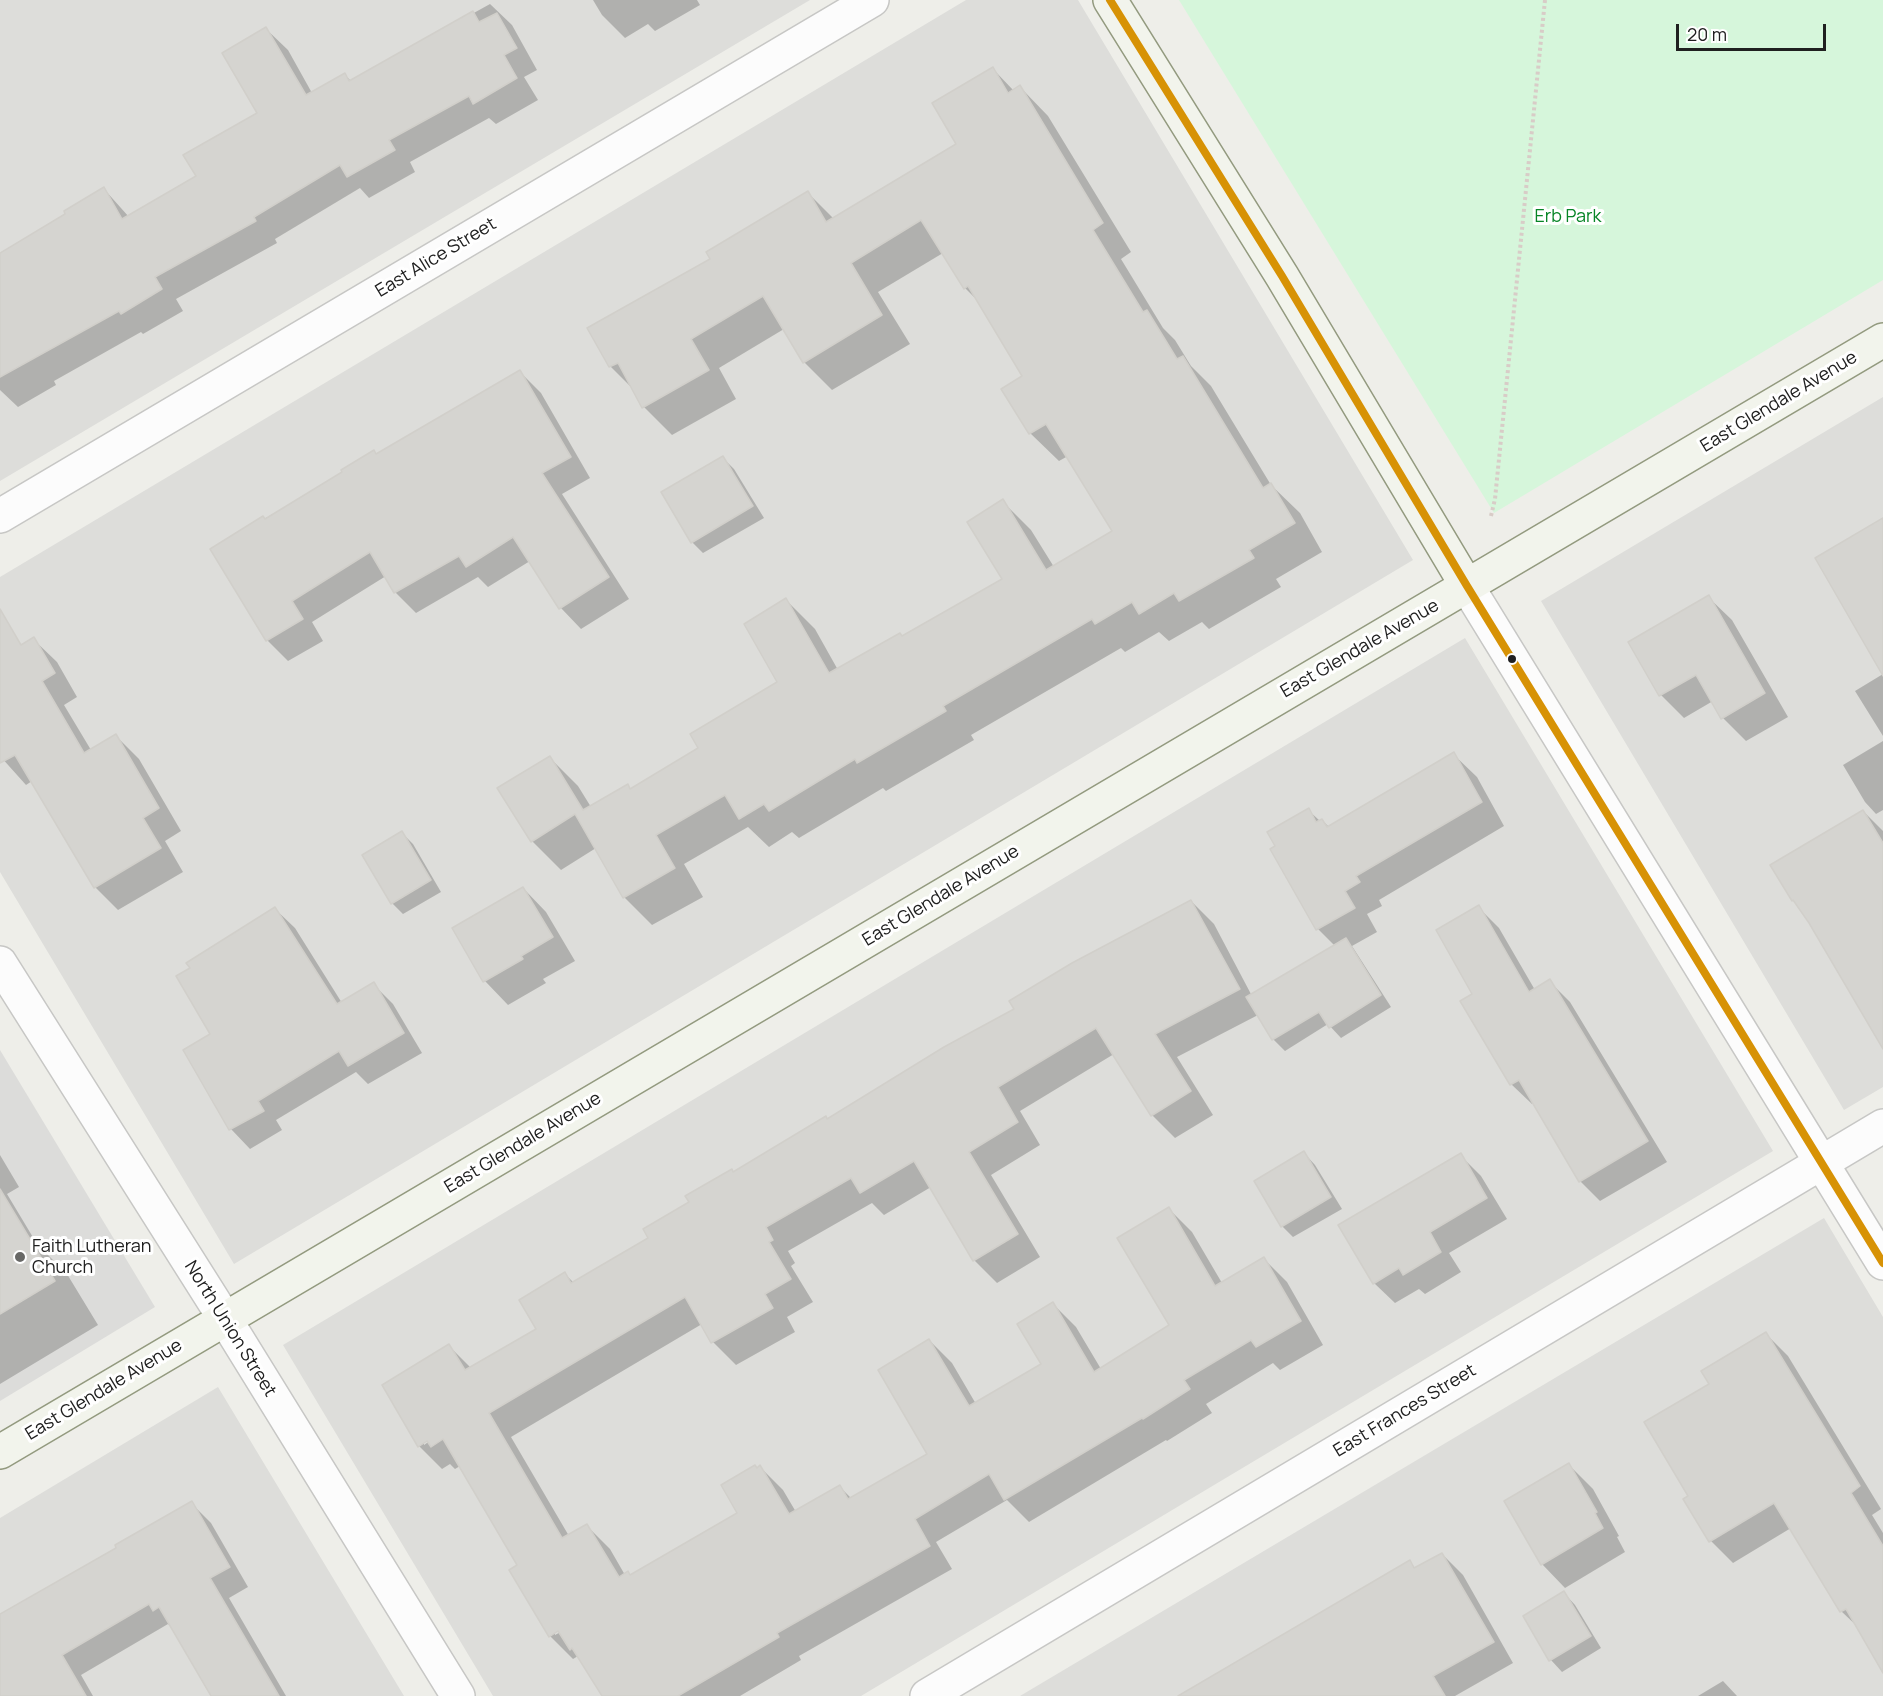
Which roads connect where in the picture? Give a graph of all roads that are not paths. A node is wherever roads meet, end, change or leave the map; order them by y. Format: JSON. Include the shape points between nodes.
{"nodes":[{"id":1,"x":872,"y":0,"type":"edge"},
{"id":2,"x":1110,"y":0,"type":"edge"},
{"id":3,"x":1883,"y":340,"type":"edge"},
{"id":4,"x":0,"y":516,"type":"edge"},
{"id":5,"x":1467,"y":586,"type":"junction"},
{"id":6,"x":0,"y":963,"type":"edge"},
{"id":7,"x":1883,"y":1126,"type":"edge"},
{"id":8,"x":1821,"y":1162,"type":"junction"},
{"id":9,"x":1883,"y":1263,"type":"edge"},
{"id":10,"x":225,"y":1319,"type":"junction"},
{"id":11,"x":0,"y":1452,"type":"edge"},
{"id":12,"x":458,"y":1696,"type":"edge"},
{"id":13,"x":927,"y":1696,"type":"edge"}],
"edges":[{"from":1,"to":4,"type":"street","name":"East Alice Street"},
{"from":2,"to":5,"type":"street"},
{"from":3,"to":5,"type":"street","name":"East Glendale Avenue"},
{"from":5,"to":8,"type":"street"},
{"from":5,"to":10,"type":"street","name":"East Glendale Avenue"},
{"from":6,"to":10,"type":"street","name":"North Union Street"},
{"from":7,"to":8,"type":"street","name":"East Frances Street"},
{"from":8,"to":9,"type":"street"},
{"from":8,"to":13,"type":"street","name":"East Frances Street"},
{"from":10,"to":11,"type":"street","name":"East Glendale Avenue"},
{"from":10,"to":12,"type":"street","name":"North Union Street"}]}
